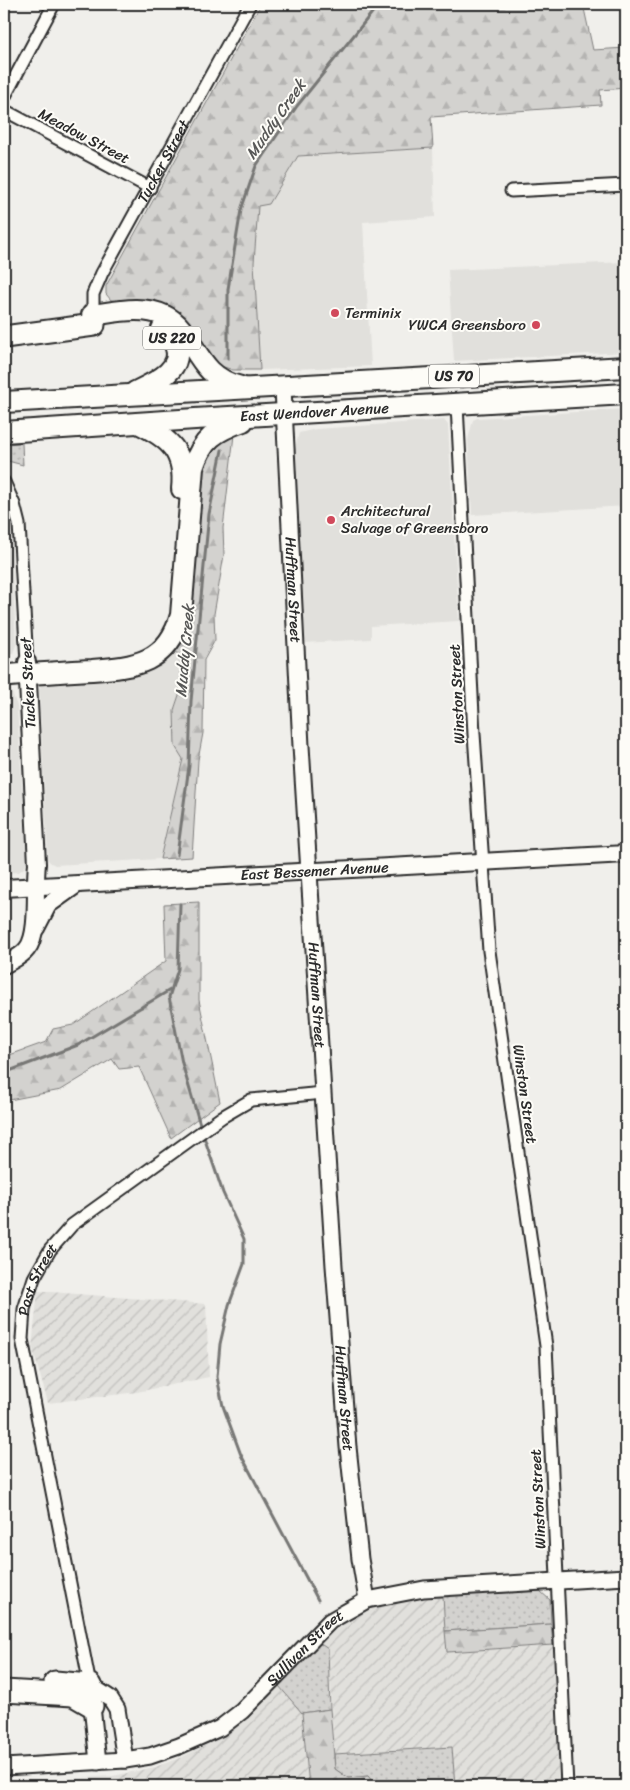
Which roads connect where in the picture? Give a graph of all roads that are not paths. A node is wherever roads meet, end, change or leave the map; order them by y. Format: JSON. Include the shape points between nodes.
{"nodes":[{"id":1,"x":54,"y":4,"type":"edge"},
{"id":2,"x":250,"y":4,"type":"edge"},
{"id":3,"x":4,"y":98,"type":"edge"},
{"id":4,"x":4,"y":110,"type":"edge"},
{"id":5,"x":626,"y":185,"type":"edge"},
{"id":6,"x":150,"y":188,"type":"junction"},
{"id":7,"x":511,"y":191,"type":"dead end"},
{"id":8,"x":93,"y":320,"type":"junction"},
{"id":9,"x":4,"y":325,"type":"edge"},
{"id":10,"x":4,"y":337,"type":"edge"},
{"id":11,"x":626,"y":367,"type":"edge"},
{"id":12,"x":283,"y":388,"type":"junction"},
{"id":13,"x":248,"y":389,"type":"junction"},
{"id":14,"x":626,"y":394,"type":"edge"},
{"id":15,"x":129,"y":396,"type":"junction"},
{"id":16,"x":4,"y":402,"type":"edge"},
{"id":17,"x":457,"y":405,"type":"junction"},
{"id":18,"x":284,"y":414,"type":"junction"},
{"id":19,"x":256,"y":416,"type":"junction"},
{"id":20,"x":138,"y":423,"type":"junction"},
{"id":21,"x":4,"y":432,"type":"edge"},
{"id":22,"x":4,"y":482,"type":"edge"},
{"id":23,"x":4,"y":664,"type":"edge"},
{"id":24,"x":27,"y":668,"type":"junction"},
{"id":25,"x":4,"y":676,"type":"edge"},
{"id":26,"x":626,"y":854,"type":"edge"},
{"id":27,"x":482,"y":861,"type":"junction"},
{"id":28,"x":309,"y":873,"type":"junction"},
{"id":29,"x":76,"y":884,"type":"junction"},
{"id":30,"x":34,"y":886,"type":"junction"},
{"id":31,"x":4,"y":888,"type":"edge"},
{"id":32,"x":35,"y":930,"type":"junction"},
{"id":33,"x":4,"y":965,"type":"edge"},
{"id":34,"x":322,"y":1093,"type":"junction"},
{"id":35,"x":626,"y":1577,"type":"edge"},
{"id":36,"x":557,"y":1580,"type":"junction"},
{"id":37,"x":367,"y":1600,"type":"junction"},
{"id":38,"x":4,"y":1680,"type":"edge"},
{"id":39,"x":90,"y":1685,"type":"junction"},
{"id":40,"x":4,"y":1691,"type":"edge"},
{"id":41,"x":92,"y":1706,"type":"junction"},
{"id":42,"x":125,"y":1760,"type":"junction"},
{"id":43,"x":98,"y":1762,"type":"junction"},
{"id":44,"x":4,"y":1767,"type":"edge"},
{"id":45,"x":567,"y":1786,"type":"edge"}],
"edges":[{"from":1,"to":3,"type":"street"},
{"from":2,"to":6,"type":"street","name":"Tucker Street"},
{"from":4,"to":6,"type":"street","name":"Meadow Street"},
{"from":5,"to":7,"type":"street"},
{"from":6,"to":8,"type":"street","name":"Tucker Street","via":[[97,284],[93,294]]},
{"from":8,"to":9,"type":"highway"},
{"from":8,"to":10,"type":"highway","number":"US 220"},
{"from":8,"to":13,"type":"highway","via":[[144,310],[165,316],[179,327],[199,359],[215,375],[230,385]]},
{"from":8,"to":15,"type":"highway","number":"US 220","via":[[144,322],[171,336],[178,355],[171,369]]},
{"from":11,"to":12,"type":"highway","name":"East Wendover Avenue","number":"US 70"},
{"from":12,"to":13,"type":"highway","name":"East Wendover Avenue","number":"US 70"},
{"from":12,"to":18,"type":"street","name":"Huffman Street"},
{"from":13,"to":15,"type":"highway","name":"East Wendover Avenue","number":"US 70"},
{"from":14,"to":17,"type":"highway","name":"East Wendover Avenue","number":"US 70"},
{"from":15,"to":16,"type":"highway","name":"East Wendover Avenue","number":"US 70"},
{"from":17,"to":18,"type":"highway","name":"East Wendover Avenue","number":"US 70"},
{"from":17,"to":27,"type":"street","name":"Winston Street"},
{"from":18,"to":19,"type":"highway","name":"East Wendover Avenue","number":"US 70"},
{"from":18,"to":28,"type":"street","name":"Huffman Street"},
{"from":19,"to":20,"type":"highway","name":"East Wendover Avenue","number":"US 70"},
{"from":19,"to":24,"type":"highway","via":[[213,435],[197,455],[181,615],[178,628],[162,650],[131,667]]},
{"from":20,"to":21,"type":"highway","name":"East Wendover Avenue","number":"US 70"},
{"from":20,"to":24,"type":"highway","via":[[173,446],[184,472],[167,623],[149,647],[131,656]]},
{"from":22,"to":24,"type":"street","name":"Tucker Street","via":[[19,524]]},
{"from":23,"to":24,"type":"highway"},
{"from":24,"to":25,"type":"highway"},
{"from":24,"to":30,"type":"main road","name":"Tucker Street","via":[[37,864]]},
{"from":26,"to":27,"type":"main road","name":"East Bessemer Avenue"},
{"from":27,"to":28,"type":"main road","name":"East Bessemer Avenue"},
{"from":27,"to":36,"type":"street","name":"Winston Street","via":[[494,990],[546,1346]]},
{"from":28,"to":29,"type":"main road","name":"East Bessemer Avenue"},
{"from":28,"to":34,"type":"street","name":"Huffman Street"},
{"from":29,"to":30,"type":"main road","name":"East Bessemer Avenue"},
{"from":29,"to":32,"type":"main road","via":[[48,905]]},
{"from":30,"to":31,"type":"main road","name":"East Bessemer Avenue"},
{"from":30,"to":32,"type":"main road","name":"Tucker Street"},
{"from":32,"to":33,"type":"main road","via":[[26,950]]},
{"from":34,"to":37,"type":"street","name":"Huffman Street","via":[[348,1447]]},
{"from":34,"to":39,"type":"street","name":"Post Street","via":[[251,1100],[222,1117],[72,1225],[50,1250],[34,1278],[24,1309],[22,1339]]},
{"from":35,"to":36,"type":"street","name":"Sullivan Street"},
{"from":36,"to":37,"type":"street","name":"Sullivan Street","via":[[424,1590]]},
{"from":36,"to":45,"type":"street","name":"Winston Street"},
{"from":37,"to":42,"type":"street","name":"Sullivan Street","via":[[330,1621],[242,1711],[220,1728],[150,1756]]},
{"from":38,"to":39,"type":"highway"},
{"from":39,"to":41,"type":"street","name":"Post Street"},
{"from":39,"to":42,"type":"street","via":[[110,1698],[117,1709]]},
{"from":40,"to":41,"type":"highway","via":[[73,1695]]},
{"from":41,"to":43,"type":"street","name":"Post Street"},
{"from":42,"to":43,"type":"street","name":"Sullivan Street"},
{"from":43,"to":44,"type":"street","name":"Sullivan Street"}]}
